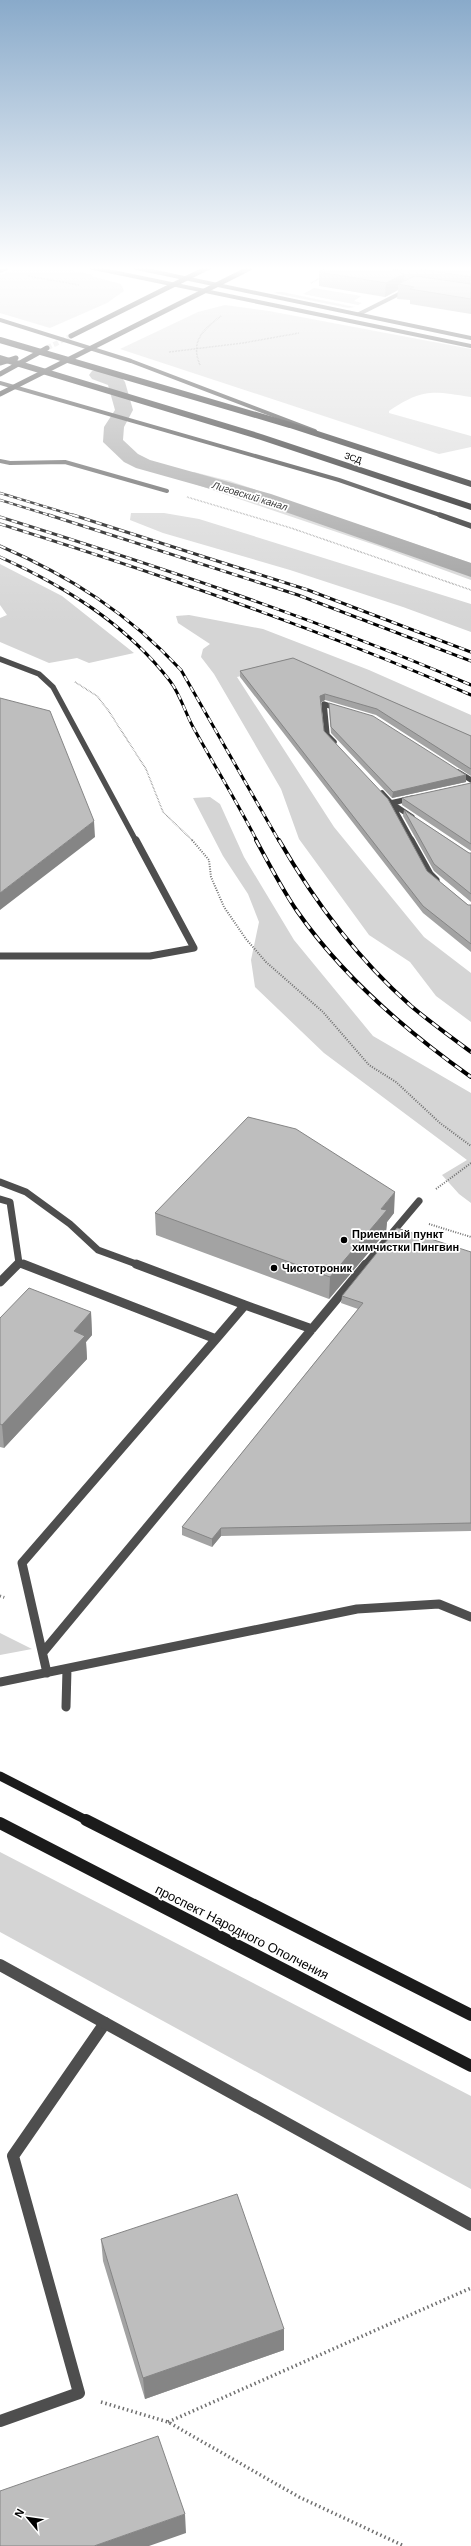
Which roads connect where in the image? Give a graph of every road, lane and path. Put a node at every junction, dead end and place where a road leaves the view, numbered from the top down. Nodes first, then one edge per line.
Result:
1 (10, 386) edge
2 (16, 386) edge
3 (92, 386) edge
4 (153, 386) edge
5 (199, 386) edge
6 (0, 394) edge
7 (345, 443) junction
8 (0, 460) edge
9 (471, 484) edge
10 (167, 491) joint
11 (471, 507) edge
12 (471, 526) edge
13 (471, 590) edge
14 (0, 660) edge
15 (48, 680) junction
16 (346, 710) edge
17 (338, 746) edge
18 (452, 767) edge
19 (471, 780) edge
20 (471, 785) edge
21 (375, 786) edge
22 (464, 787) edge
23 (420, 796) edge
24 (391, 803) junction
25 (416, 819) edge
26 (442, 884) edge
27 (0, 956) edge
28 (471, 1146) edge
29 (471, 1163) edge
30 (0, 1182) edge
31 (0, 1198) edge
32 (419, 1201) joint
33 (406, 1216) junction
34 (471, 1237) edge
35 (18, 1264) junction
36 (0, 1282) edge
37 (245, 1305) junction
38 (312, 1329) junction
39 (216, 1339) junction
40 (471, 1617) edge
41 (44, 1651) junction
42 (67, 1669) junction
43 (47, 1673) junction
44 (0, 1682) edge
45 (66, 1707) dead end
46 (0, 1776) edge
47 (0, 1823) edge
48 (0, 1965) edge
49 (471, 2015) edge
50 (104, 2023) junction
51 (471, 2066) edge
52 (471, 2225) edge
53 (471, 2288) edge
54 (79, 2393) junction
55 (0, 2421) edge
56 (168, 2422) junction
57 (404, 2546) edge

1 - 12 main road
2 - 6 main road
3 - 11 highway, ЗСД
4 - 7 highway, ЗСД
5 - 7 main road
7 - 9 highway, ЗСД
8 - 10 street
10 - 13 path
14 - 15 street
15 - 27 street
15 - 28 path
16 - 17 street
18 - 19 street
20 - 22 street
21 - 24 street
23 - 24 street
24 - 25 street
24 - 26 street
29 - 32 path
30 - 37 street
31 - 35 street
32 - 33 street
33 - 34 path
33 - 38 street
35 - 36 street
35 - 39 street
37 - 38 street
37 - 39 street
38 - 41 street
39 - 41 street
40 - 42 street
41 - 43 street
42 - 43 street
42 - 45 street
43 - 44 street
46 - 49 main road
47 - 51 main road, проспект Народного Ополчения
48 - 50 street
50 - 52 street
50 - 54 street
53 - 56 path
54 - 55 street
54 - 56 path
56 - 57 path

